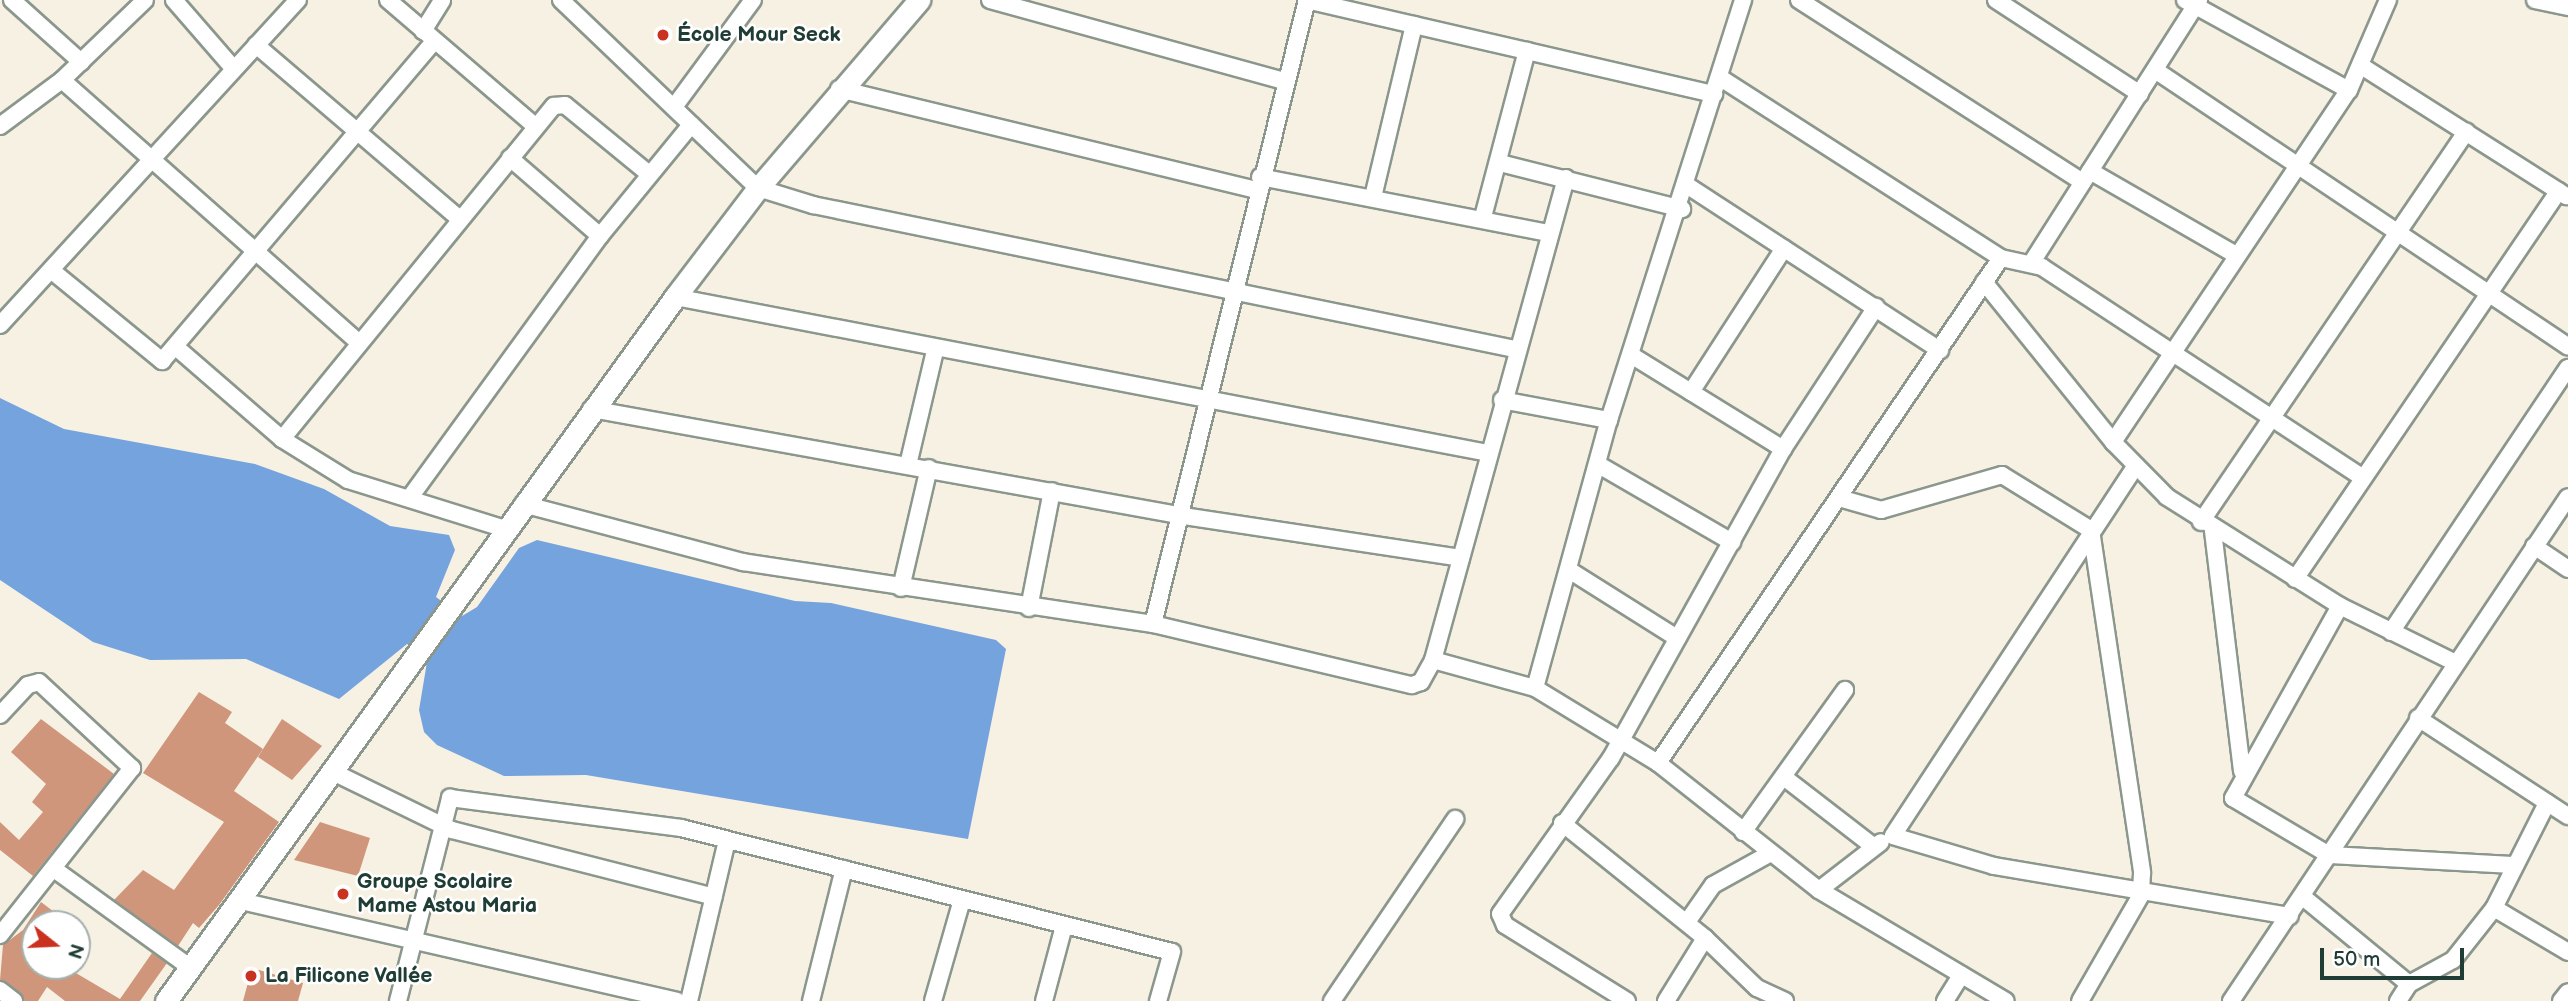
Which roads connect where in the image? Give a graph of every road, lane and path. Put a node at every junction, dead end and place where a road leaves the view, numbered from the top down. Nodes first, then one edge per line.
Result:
1 (12, 0) edge
2 (145, 0) edge
3 (174, 0) edge
4 (298, 0) edge
5 (388, 0) edge
6 (442, 0) edge
7 (561, 0) edge
8 (753, 0) edge
9 (919, 0) edge
10 (990, 0) edge
11 (1306, 0) edge
12 (1743, 0) edge
13 (1799, 0) edge
14 (1996, 0) edge
15 (2388, 0) edge
16 (2535, 0) edge
17 (2193, 2) edge
18 (2568, 7) edge
19 (1413, 25) junction
20 (428, 36) junction
21 (256, 45) junction
22 (1527, 51) junction
23 (81, 62) junction
24 (2363, 67) junction
25 (234, 69) junction
26 (2155, 70) junction
27 (1719, 77) junction
28 (62, 80) junction
29 (1285, 81) junction
30 (839, 89) junction
31 (2349, 90) junction
32 (1714, 94) junction
33 (2140, 94) junction
34 (674, 107) junction
35 (691, 125) junction
36 (0, 126) edge
37 (536, 126) junction
38 (357, 132) junction
39 (2466, 132) junction
40 (510, 158) junction
41 (153, 159) junction
42 (1500, 163) junction
43 (2296, 170) junction
44 (649, 173) junction
45 (2086, 176) junction
46 (1566, 178) junction
47 (1258, 184) junction
48 (1688, 186) junction
49 (758, 188) junction
50 (2563, 194) edge
51 (1373, 198) junction
52 (1682, 209) junction
53 (1483, 217) junction
54 (460, 219) junction
55 (1548, 233) junction
56 (2393, 235) junction
57 (600, 236) junction
58 (1784, 248) junction
59 (259, 254) junction
60 (2236, 255) junction
61 (2001, 258) junction
62 (2032, 262) junction
63 (51, 270) junction
64 (1984, 282) junction
65 (1233, 293) junction
66 (2489, 295) junction
67 (674, 297) junction
68 (1876, 307) junction
69 (0, 325) edge
70 (358, 342) junction
71 (2568, 347) edge
72 (177, 348) junction
73 (1515, 349) junction
74 (935, 351) junction
75 (1940, 351) junction
76 (1630, 355) junction
77 (2169, 356) junction
78 (2568, 368) edge
79 (1691, 392) junction
80 (1502, 400) junction
81 (1207, 404) junction
82 (591, 409) junction
83 (1609, 420) junction
84 (2269, 420) junction
85 (282, 439) junction
86 (2113, 442) junction
87 (1783, 449) junction
88 (1488, 453) junction
89 (908, 465) junction
90 (1599, 465) junction
91 (2135, 467) junction
92 (929, 468) junction
93 (2363, 478) junction
94 (1052, 491) junction
95 (411, 496) junction
96 (2568, 497) edge
97 (1839, 498) junction
98 (523, 503) junction
99 (1184, 516) junction
100 (2207, 527) junction
101 (505, 529) junction
102 (2091, 530) junction
103 (1732, 542) junction
104 (2534, 547) junction
105 (1461, 558) junction
106 (2568, 569) edge
107 (1569, 570) junction
108 (2295, 579) junction
109 (901, 588) junction
110 (2340, 606) junction
111 (1029, 608) junction
112 (1153, 624) junction
113 (2391, 632) junction
114 (1677, 638) junction
115 (1433, 660) junction
116 (2454, 662) junction
117 (1535, 688) junction
118 (1845, 690) dead end
119 (0, 715) edge
120 (2418, 718) junction
121 (1621, 740) junction
122 (1658, 762) junction
123 (2242, 771) junction
124 (333, 772) junction
125 (1785, 778) junction
126 (2547, 803) junction
127 (2568, 816) edge
128 (1455, 818) dead end
129 (1562, 823) junction
130 (440, 825) junction
131 (1743, 832) junction
132 (1893, 836) junction
133 (727, 840) junction
134 (1873, 846) junction
135 (1769, 854) junction
136 (2329, 855) junction
137 (2514, 865) junction
138 (54, 869) junction
139 (844, 869) junction
140 (1819, 890) junction
141 (2141, 895) junction
142 (714, 897) junction
143 (2303, 897) junction
144 (962, 900) junction
145 (241, 901) junction
146 (2494, 908) junction
147 (2290, 916) junction
148 (1686, 922) junction
149 (1064, 926) junction
150 (0, 935) edge
151 (413, 938) junction
152 (1705, 938) junction
153 (2568, 953) edge
154 (191, 968) junction
155 (1961, 975) junction
156 (2409, 984) junction
157 (0, 990) edge
158 (2568, 992) edge
159 (14, 1001) edge
160 (166, 1001) edge
161 (398, 1001) edge
162 (677, 1001) edge
163 (689, 1001) edge
164 (811, 1001) edge
165 (933, 1001) edge
166 (1044, 1001) edge
167 (1160, 1001) edge
168 (1332, 1001) edge
169 (1628, 1001) edge
170 (1666, 1001) edge
171 (1784, 1001) edge
172 (1945, 1001) edge
173 (2006, 1001) edge
174 (2080, 1001) edge
175 (2231, 1001) edge
176 (2398, 1001) edge
177 (2561, 1001) edge

1 - 23 street
2 - 23 street
3 - 25 street
4 - 21 street
5 - 20 street
6 - 20 street
7 - 34 street
8 - 34 street
9 - 30 street
10 - 29 street
11 - 19 street
11 - 29 street
12 - 27 street
13 - 45 street
14 - 33 street
15 - 24 street
16 - 18 street
17 - 26 street
17 - 31 street
19 - 22 street
19 - 51 street
20 - 37 street
20 - 38 street
21 - 25 street
21 - 38 street
22 - 32 street
22 - 42 street
23 - 28 street
24 - 31 street
24 - 39 street
25 - 41 street
26 - 33 street
26 - 43 street
27 - 32 street
27 - 61 street
28 - 36 street
28 - 41 street
29 - 47 street
30 - 47 street
30 - 49 street
31 - 43 street
32 - 48 street
33 - 45 street
34 - 35 street
35 - 44 street
35 - 49 street
37 - 40 street
37 - 44 street
38 - 54 street
38 - 59 street
39 - 50 street
39 - 56 street
40 - 54 street
40 - 57 street
41 - 59 street
41 - 63 street
42 - 46 street
42 - 53 street
43 - 56 street
43 - 60 street
44 - 57 street
45 - 60 street
45 - 62 street
46 - 52 street
46 - 55 street
47 - 51 street
47 - 65 street
48 - 52 street
48 - 58 street
49 - 65 street
49 - 67 street
50 - 66 street
51 - 53 street
52 - 76 street
53 - 55 street
54 - 70 street
55 - 73 street
56 - 66 street
56 - 84 street
57 - 95 street
58 - 68 street
58 - 79 street
59 - 70 street
59 - 72 street
60 - 77 street
61 - 62 street
61 - 64 street
62 - 77 street
63 - 69 street
63 - 72 street
64 - 75 street
64 - 86 street
65 - 73 street
65 - 81 street
66 - 71 street
66 - 93 street
67 - 74 street
67 - 82 street
68 - 75 street
68 - 87 street
70 - 85 street
72 - 85 street
73 - 80 street
74 - 81 street
74 - 89 street
75 - 97 street
76 - 79 street
76 - 83 street
77 - 84 street
77 - 86 street
78 - 113 street
79 - 87 street
80 - 83 street
80 - 88 street
81 - 88 street
81 - 99 street
82 - 89 street
82 - 98 street
83 - 90 street
84 - 93 street
84 - 100 street
85 - 95 street
86 - 91 street
87 - 103 street
88 - 105 street
89 - 92 street
90 - 103 street
90 - 107 street
91 - 100 street
91 - 102 street
92 - 94 street
92 - 109 street
93 - 108 street
94 - 99 street
94 - 111 street
95 - 101 street
96 - 104 street
97 - 102 street
97 - 122 street
98 - 101 street
98 - 109 street
99 - 105 street
99 - 112 street
100 - 108 street
100 - 123 street
101 - 124 street
102 - 132 street
102 - 141 street
103 - 114 street
104 - 106 street
104 - 116 street
105 - 115 street
107 - 114 street
107 - 117 street
108 - 110 street
109 - 111 street
110 - 113 street
110 - 123 street
111 - 112 street
112 - 115 street
113 - 116 street
114 - 121 street
115 - 117 street
116 - 120 street
117 - 121 street
118 - 125 street
119 - 138 street
120 - 126 street
120 - 136 street
121 - 122 street
121 - 129 street
122 - 131 street
123 - 136 street
124 - 130 street
124 - 145 street
125 - 131 street
125 - 134 street
126 - 127 street
126 - 137 street
128 - 168 street
129 - 148 street
129 - 169 street
130 - 133 street
130 - 142 street
130 - 151 street
131 - 135 street
132 - 134 street
132 - 141 street
133 - 139 street
133 - 142 street
134 - 140 street
135 - 140 street
135 - 148 street
136 - 137 street
136 - 143 street
137 - 146 street
138 - 150 street
138 - 154 street
139 - 144 street
139 - 164 street
140 - 155 street
141 - 147 street
141 - 174 street
142 - 163 street
143 - 147 street
143 - 156 street
144 - 149 street
144 - 165 street
145 - 151 street
145 - 154 street
146 - 153 street
146 - 156 street
147 - 175 street
148 - 152 street
149 - 166 street
149 - 167 street
151 - 161 street
151 - 162 street
152 - 170 street
152 - 171 street
154 - 160 street
155 - 172 street
155 - 173 street
156 - 176 street
157 - 159 street
158 - 177 street

